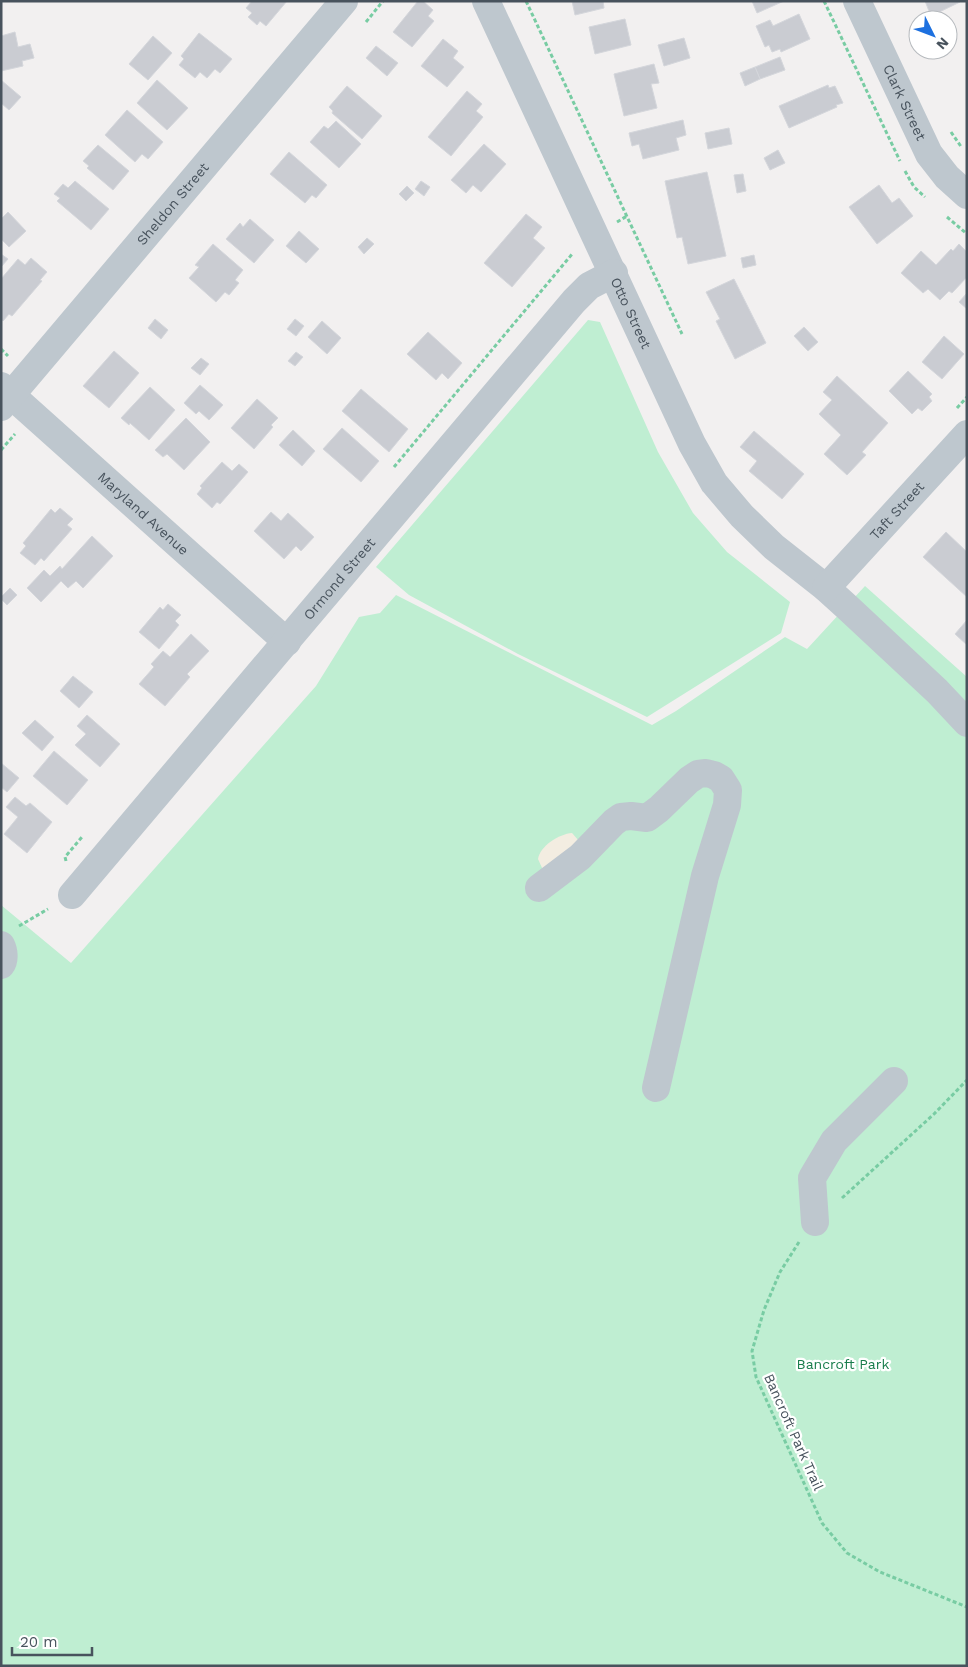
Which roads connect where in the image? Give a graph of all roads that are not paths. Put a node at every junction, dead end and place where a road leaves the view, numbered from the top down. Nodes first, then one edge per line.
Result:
1 (344, 1) edge
2 (486, 1) edge
3 (857, 1) edge
4 (967, 195) edge
5 (614, 273) junction
6 (5, 396) edge
7 (964, 441) edge
8 (826, 588) junction
9 (287, 642) junction
10 (967, 723) edge
11 (539, 888) dead end
12 (72, 895) road end
13 (9, 936) edge
14 (1, 965) edge
15 (894, 1081) dead end
16 (656, 1088) dead end
17 (815, 1222) road end

1 - 6 street, Sheldon Street
2 - 5 street, Otto Street
3 - 4 street, Clark Street
5 - 8 street, Otto Street
5 - 9 street, Ormond Street
6 - 9 street, Maryland Avenue
7 - 8 street, Taft Street
8 - 10 street, Otto Street
9 - 12 street, Ormond Street
11 - 16 street
13 - 14 street
15 - 17 street

